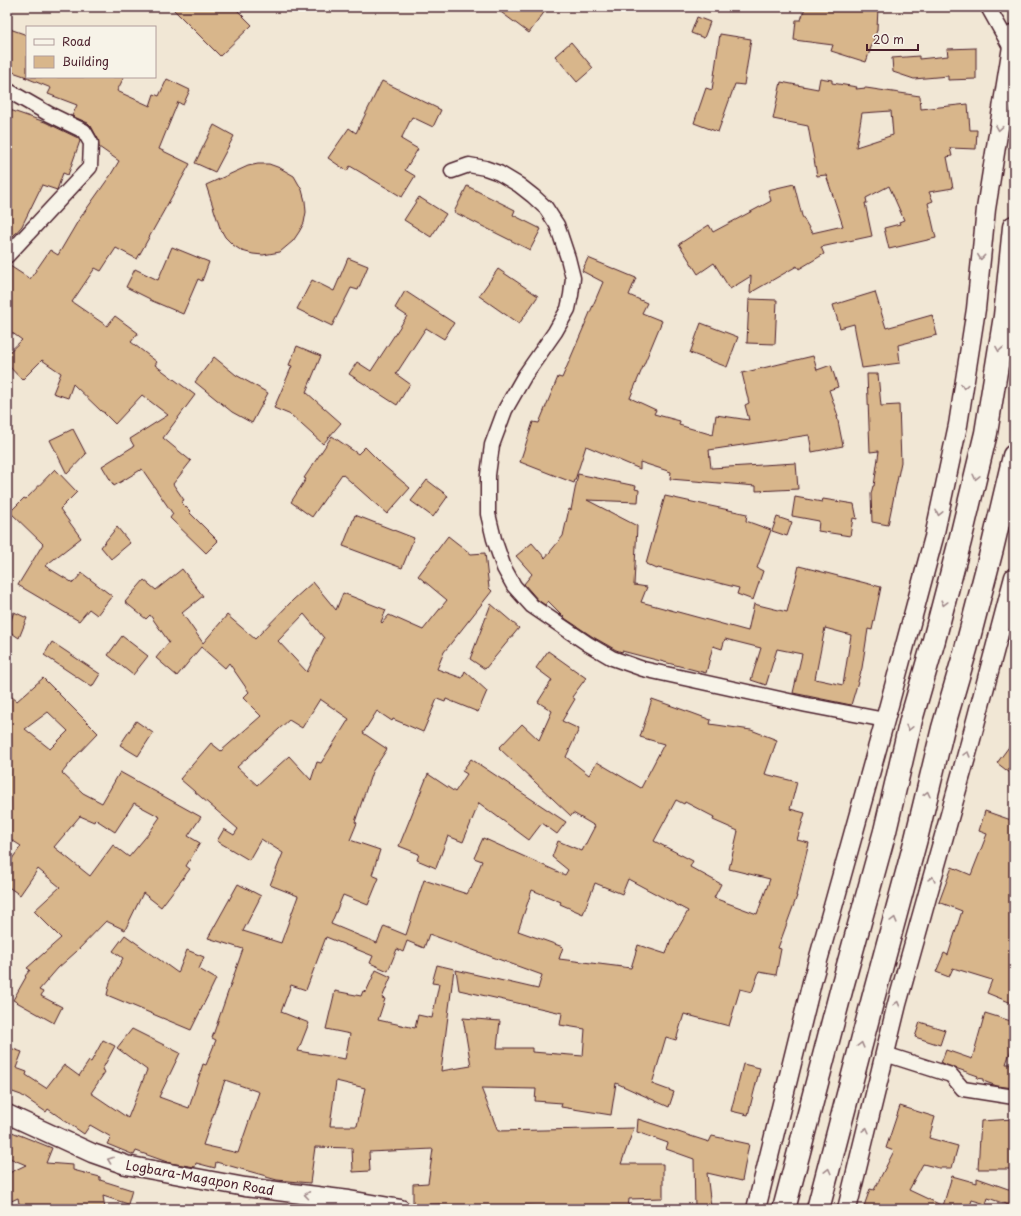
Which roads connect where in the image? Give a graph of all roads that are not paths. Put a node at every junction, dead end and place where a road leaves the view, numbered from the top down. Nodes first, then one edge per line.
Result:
1 (988, 7) edge
2 (1013, 41) edge
3 (7, 90) edge
4 (452, 171) dead end
5 (1014, 227) edge
6 (7, 256) edge
7 (1014, 456) edge
8 (1014, 577) edge
9 (885, 720) junction
10 (885, 1054) junction
11 (1014, 1097) edge
12 (7, 1114) edge
13 (401, 1209) edge
14 (756, 1209) edge
15 (784, 1209) edge
16 (818, 1209) edge
17 (847, 1209) edge

1 - 2 street
2 -> 9 street
3 - 6 street
4 - 9 street
5 -> 15 highway
16 -> 7 highway
10 -> 8 street
9 - 14 street
10 - 11 street
17 -> 10 street
13 -> 12 street, Logbara-Magapon Road

